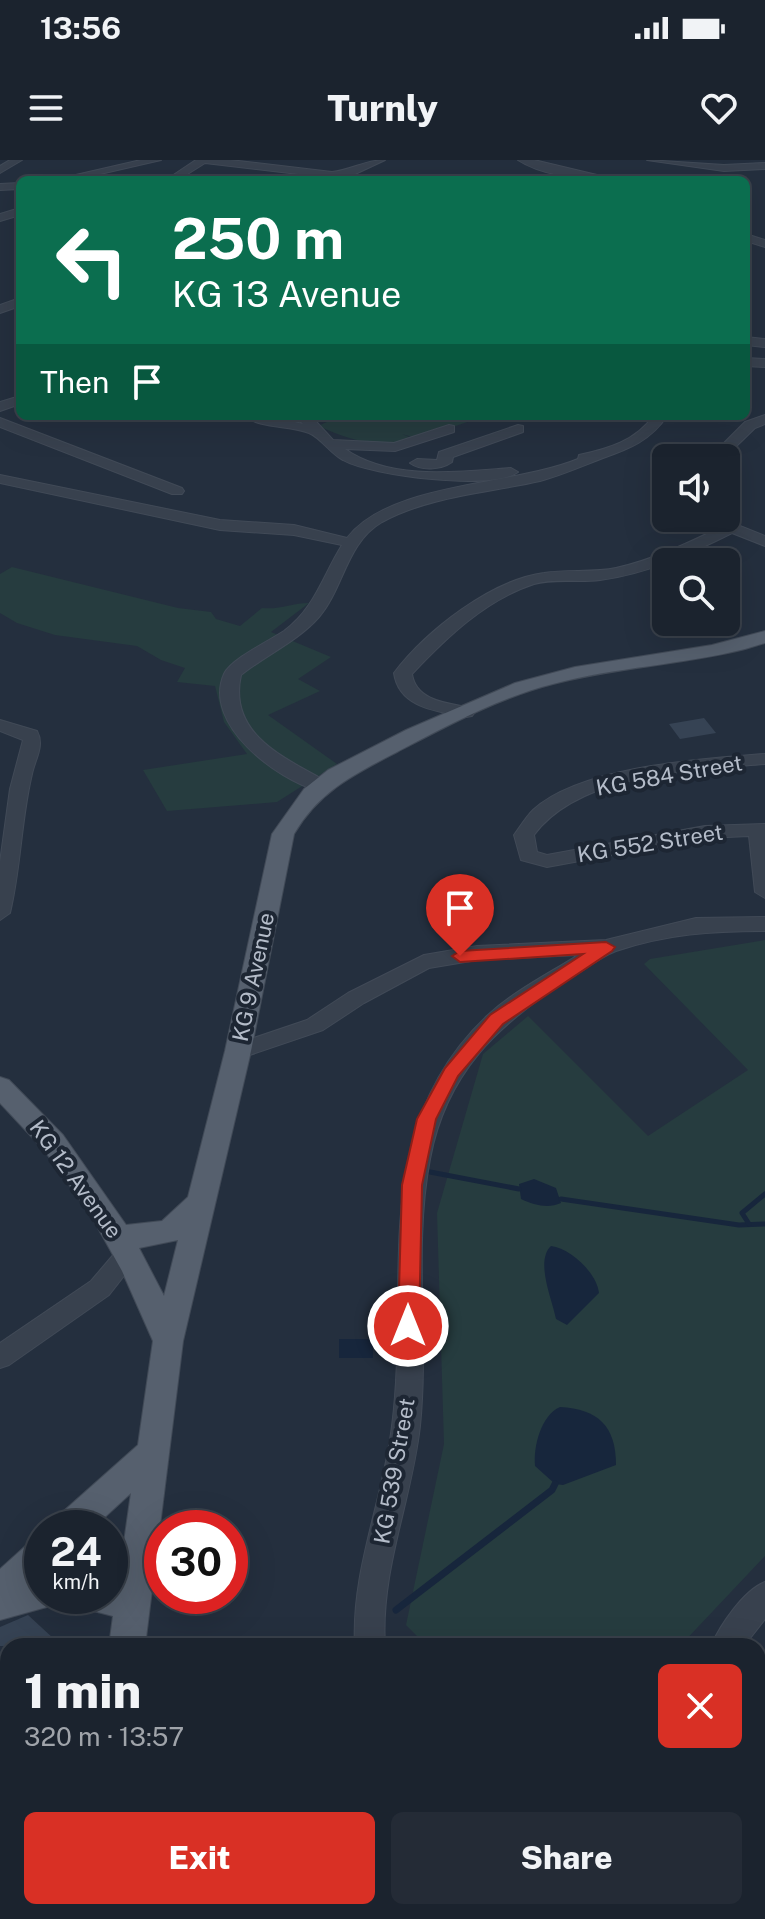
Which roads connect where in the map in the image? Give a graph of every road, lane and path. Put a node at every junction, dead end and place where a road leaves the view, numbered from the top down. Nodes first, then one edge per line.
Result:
1 (17, 160) edge
2 (156, 160) edge
3 (204, 160) edge
4 (380, 160) edge
5 (523, 160) edge
6 (652, 160) edge
7 (693, 162) edge
8 (122, 163) edge
9 (719, 164) edge
10 (765, 166) edge
11 (0, 170) edge
12 (78, 176) edge
13 (178, 176) edge
14 (315, 176) edge
15 (337, 176) edge
16 (591, 176) edge
17 (762, 228) dead end
18 (750, 232) edge
19 (765, 419) edge
20 (269, 420) edge
21 (307, 420) edge
22 (658, 420) edge
23 (0, 422) edge
24 (518, 429) dead end
25 (318, 431) junction
26 (483, 441) junction
27 (329, 444) junction
28 (730, 444) edge
29 (361, 445) junction
30 (597, 456) junction
31 (492, 459) dead end
32 (528, 471) junction
33 (0, 479) edge
34 (177, 491) dead end
35 (722, 532) edge
36 (740, 532) edge
37 (765, 541) edge
38 (351, 543) junction
39 (765, 637) edge
40 (466, 712) junction
41 (0, 725) edge
42 (765, 759) edge
43 (319, 785) junction
44 (762, 830) edge
45 (536, 860) joint
46 (765, 892) edge
47 (0, 913) edge
48 (765, 924) edge
49 (606, 947) junction
50 (238, 1051) junction
51 (0, 1087) edge
52 (201, 1202) junction
53 (130, 1256) junction
54 (180, 1286) junction
55 (168, 1341) junction
56 (0, 1357) edge
57 (155, 1450) junction
58 (89, 1510) edge
59 (24, 1569) edge
60 (0, 1591) edge
61 (765, 1596) edge
62 (24, 1597) edge
63 (128, 1602) edge
64 (133, 1603) junction
65 (0, 1604) edge
66 (128, 1638) edge
67 (369, 1638) edge
68 (732, 1638) edge

1 - 11 street
2 - 8 street
3 - 13 street
3 - 14 street
4 - 15 street
5 - 16 street
6 - 7 street
7 - 9 street
8 - 12 street
9 - 10 street
17 - 18 street
19 - 28 street
20 - 25 street
21 - 25 street
22 - 30 street
23 - 34 street
24 - 26 street
25 - 27 street
26 - 29 street
26 - 29 street
27 - 29 street
27 - 32 street
30 - 32 street
30 - 38 street
31 - 32 street
33 - 38 street
35 - 40 street
36 - 37 street
38 - 43 street
39 - 40 main road, KG 9 Avenue
40 - 43 main road, KG 9 Avenue
41 - 47 street
42 - 45 street, KG 584 Street
43 - 50 main road, KG 9 Avenue
44 - 45 street, KG 552 Street
44 - 46 street
48 - 49 street
49 - 50 street
49 - 67 street, KG 539 Street
50 - 52 main road, KG 9 Avenue
51 - 53 main road, KG 12 Avenue
52 - 53 main road
52 - 54 main road, KG 9 Avenue
53 - 54 main road
53 - 55 main road, KG 12 Avenue
53 - 56 street
54 - 55 main road, KG 9 Avenue
55 - 57 main road, KG 9 Avenue
57 - 58 main road
57 - 64 main road, KG 9 Avenue
59 - 60 main road
61 - 68 street
62 - 65 main road
63 - 64 main road
64 - 66 main road, KG 9 Avenue

